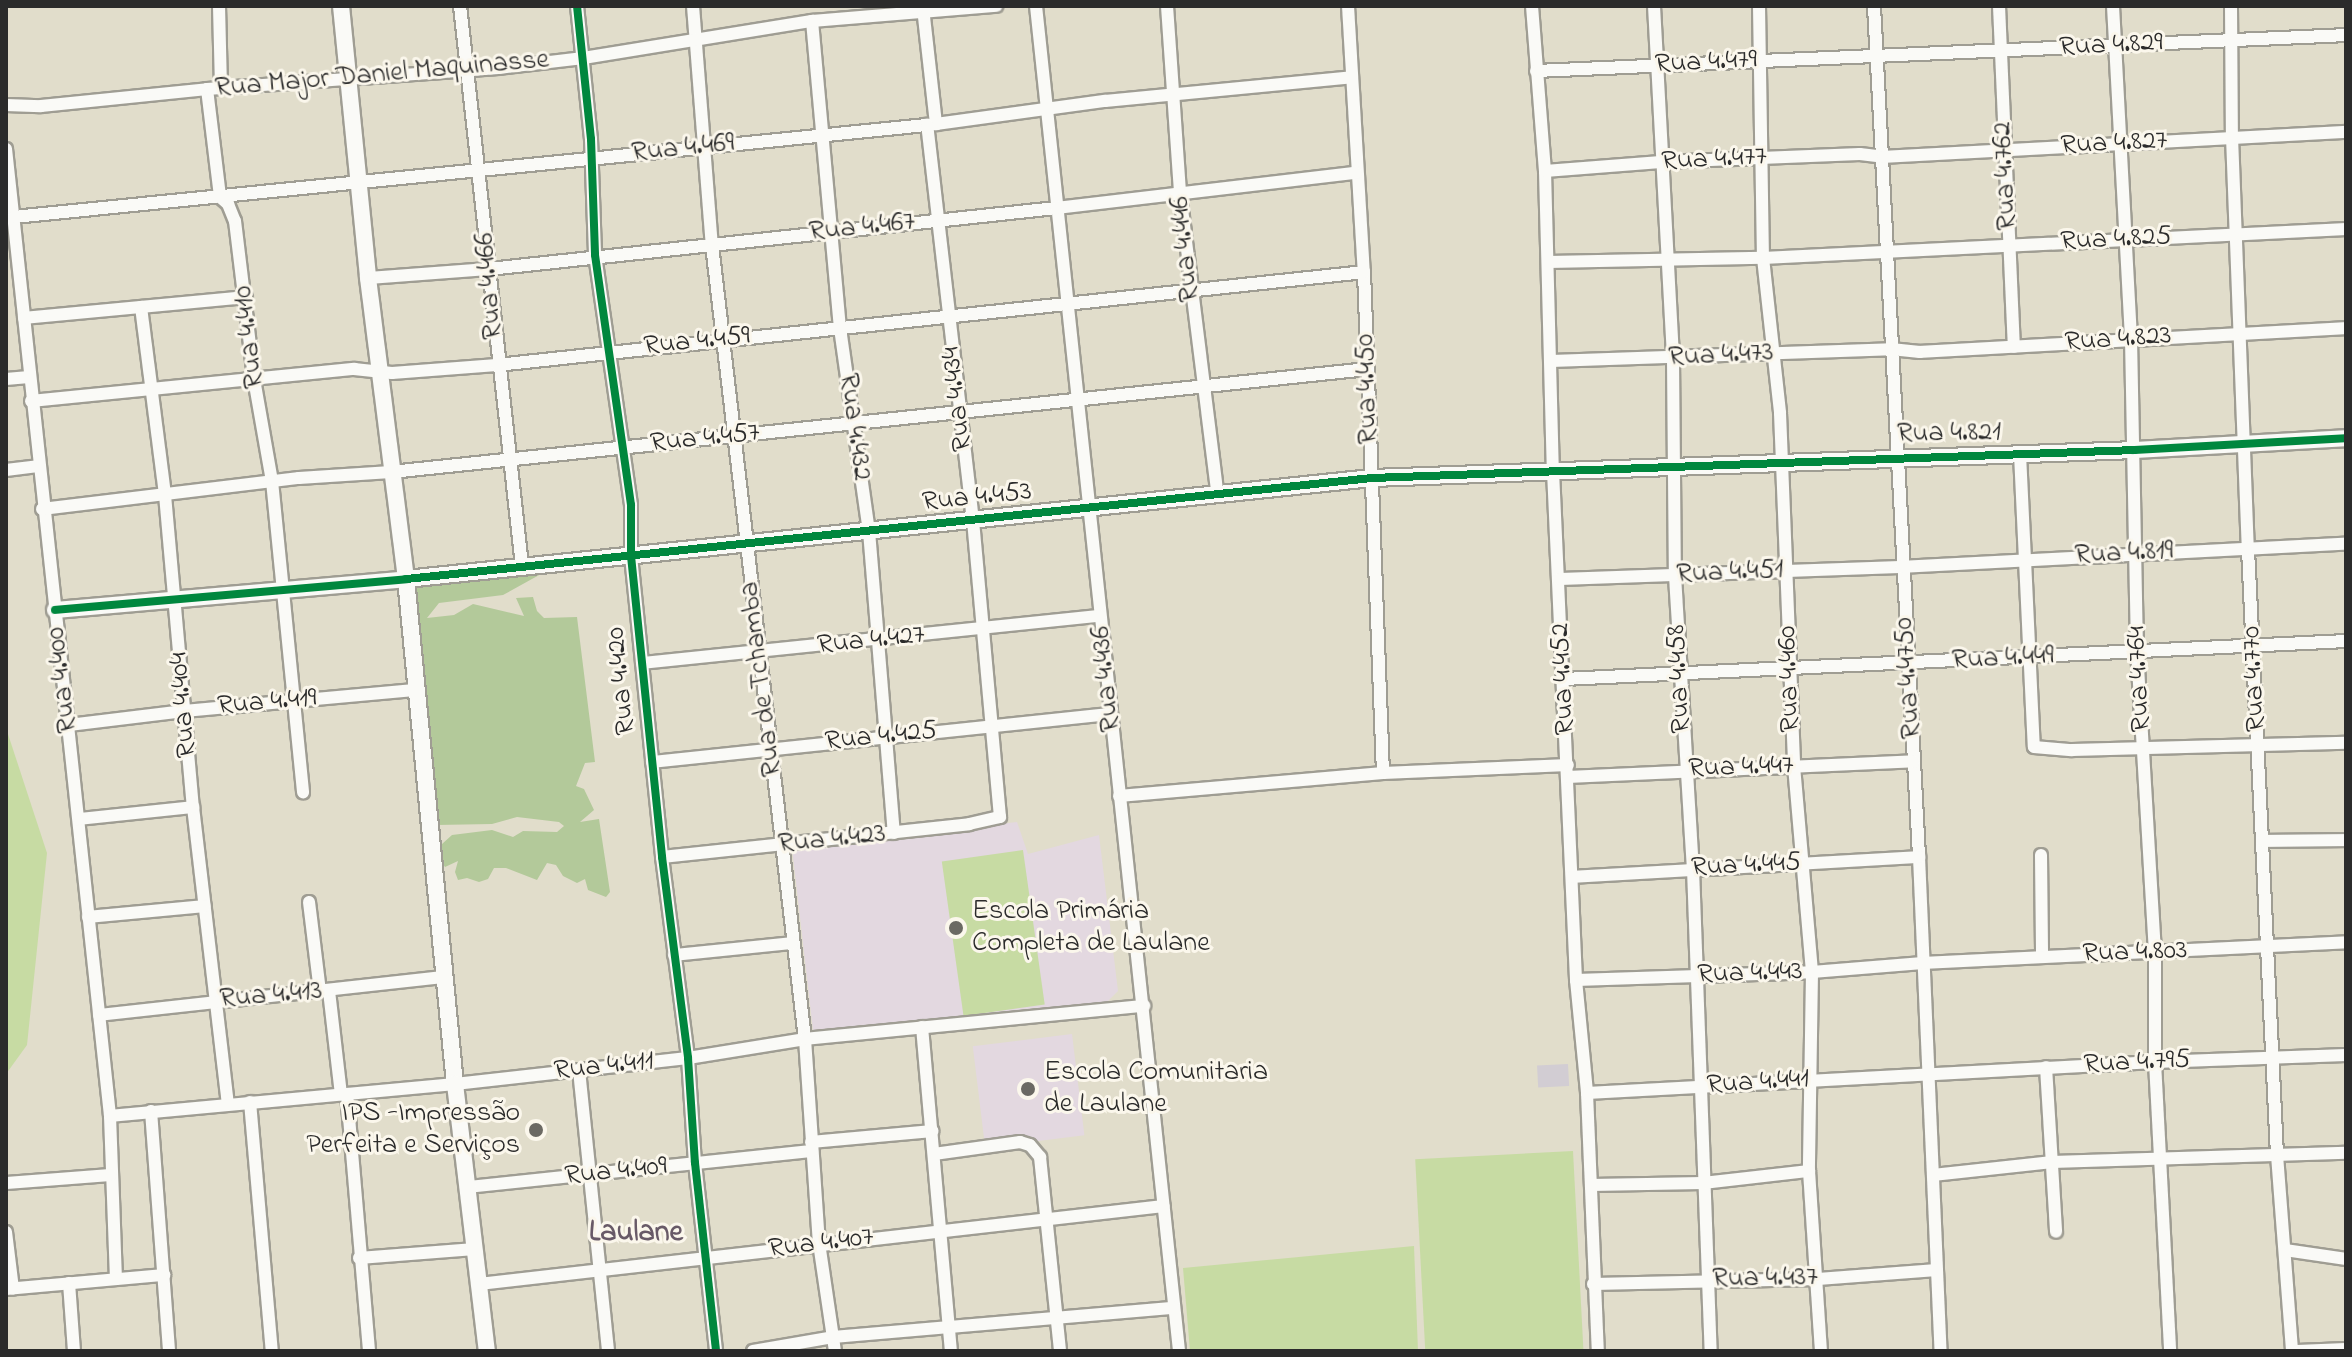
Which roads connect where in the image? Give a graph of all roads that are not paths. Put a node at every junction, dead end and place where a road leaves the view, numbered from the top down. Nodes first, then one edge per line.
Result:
1 (219, 6) edge
2 (341, 6) edge
3 (460, 6) edge
4 (577, 6) edge
5 (693, 6) edge
6 (996, 6) edge
7 (1036, 6) edge
8 (1167, 6) edge
9 (1348, 6) edge
10 (1532, 6) edge
11 (1654, 6) edge
12 (1759, 6) edge
13 (1874, 6) edge
14 (1999, 6) edge
15 (2113, 6) edge
16 (2231, 6) edge
17 (923, 10) edge
18 (812, 21) junction
19 (2346, 35) edge
20 (696, 37) junction
21 (2231, 39) junction
22 (2117, 46) junction
23 (2001, 52) junction
24 (1876, 57) junction
25 (583, 58) junction
26 (1761, 60) junction
27 (1656, 66) junction
28 (465, 71) junction
29 (1536, 71) junction
30 (1352, 77) junction
31 (348, 80) junction
32 (221, 88) junction
33 (207, 89) junction
34 (1171, 95) junction
35 (6, 105) edge
36 (1048, 108) junction
37 (932, 124) junction
38 (2346, 132) edge
39 (821, 134) junction
40 (2232, 137) junction
41 (2120, 143) junction
42 (704, 148) junction
43 (6, 149) edge
44 (2003, 150) junction
45 (1883, 157) junction
46 (1762, 158) junction
47 (591, 159) junction
48 (1661, 162) junction
49 (479, 170) junction
50 (1545, 171) junction
51 (1356, 173) junction
52 (359, 182) junction
53 (1180, 193) junction
54 (220, 197) junction
55 (1056, 208) junction
56 (935, 220) junction
57 (12, 224) edge
58 (2346, 229) edge
59 (831, 231) junction
60 (2235, 235) junction
61 (2123, 239) junction
62 (712, 245) junction
63 (2009, 246) junction
64 (1886, 252) junction
65 (595, 255) junction
66 (1763, 258) junction
67 (1548, 262) junction
68 (1666, 262) junction
69 (489, 269) junction
70 (1364, 272) junction
71 (368, 278) junction
72 (1190, 288) junction
73 (246, 297) junction
74 (1068, 303) junction
75 (141, 307) junction
76 (949, 317) junction
77 (24, 318) junction
78 (840, 328) junction
79 (2346, 328) edge
80 (2241, 332) junction
81 (2131, 338) junction
82 (722, 339) junction
83 (2014, 347) junction
84 (1891, 349) junction
85 (607, 351) junction
86 (1774, 353) junction
87 (1673, 359) junction
88 (1551, 361) junction
89 (497, 365) junction
90 (1368, 369) junction
91 (379, 372) junction
92 (29, 377) junction
93 (6, 379) edge
94 (254, 379) junction
95 (1203, 387) junction
96 (151, 389) junction
97 (31, 401) junction
98 (1078, 401) junction
99 (960, 412) junction
100 (853, 423) junction
101 (732, 437) junction
102 (2346, 438) edge
103 (2246, 444) junction
104 (624, 448) junction
105 (2134, 450) junction
106 (2020, 454) junction
107 (1897, 456) junction
108 (510, 460) junction
109 (1783, 462) junction
110 (38, 466) junction
111 (1675, 468) junction
112 (6, 470) edge
113 (1553, 471) junction
114 (391, 472) junction
115 (1372, 478) junction
116 (272, 481) junction
117 (1217, 492) junction
118 (165, 495) junction
119 (42, 509) junction
120 (1091, 509) junction
121 (973, 521) junction
122 (869, 531) junction
123 (2346, 544) edge
124 (746, 545) junction
125 (2248, 549) junction
126 (2136, 553) junction
127 (631, 556) junction
128 (2024, 560) junction
129 (522, 566) junction
130 (1901, 567) junction
131 (1787, 569) junction
132 (1675, 576) junction
133 (406, 579) junction
134 (1559, 579) junction
135 (282, 589) junction
136 (175, 600) junction
137 (55, 610) junction
138 (1100, 616) junction
139 (982, 630) junction
140 (878, 640) junction
141 (2346, 641) edge
142 (2253, 646) junction
143 (2137, 650) junction
144 (761, 652) junction
145 (2027, 658) junction
146 (642, 663) junction
147 (1908, 664) junction
148 (1789, 668) junction
149 (1679, 674) junction
150 (1564, 679) junction
151 (417, 690) junction
152 (293, 700) junction
153 (184, 711) junction
154 (1110, 714) junction
155 (69, 725) junction
156 (990, 725) junction
157 (886, 738) junction
158 (2346, 743) edge
159 (2258, 744) junction
160 (771, 749) junction
161 (2144, 749) junction
162 (1914, 761) junction
163 (652, 762) junction
164 (1794, 766) junction
165 (1684, 770) junction
166 (1568, 771) junction
167 (1383, 773) junction
168 (303, 792) dead end
169 (1119, 796) junction
170 (193, 807) junction
171 (1000, 817) joint
172 (79, 819) junction
173 (894, 833) junction
174 (2346, 840) edge
175 (2263, 841) junction
176 (781, 846) junction
177 (2041, 855) dead end
178 (662, 857) junction
179 (1919, 857) junction
180 (1801, 863) junction
181 (1693, 869) junction
182 (1572, 877) junction
183 (309, 902) dead end
184 (204, 906) junction
185 (88, 917) junction
186 (2346, 942) edge
187 (792, 943) junction
188 (2269, 948) junction
189 (2155, 951) junction
190 (674, 955) junction
191 (2042, 957) junction
192 (1923, 963) junction
193 (1812, 972) junction
194 (1695, 976) junction
195 (444, 977) junction
196 (1576, 980) junction
197 (325, 991) junction
198 (213, 1001) junction
199 (1144, 1006) junction
200 (99, 1015) junction
201 (922, 1027) junction
202 (805, 1039) junction
203 (2346, 1055) edge
204 (688, 1058) junction
205 (2274, 1058) junction
206 (2155, 1062) junction
207 (2046, 1067) junction
208 (579, 1070) junction
209 (1929, 1074) junction
210 (1813, 1079) junction
211 (455, 1084) junction
212 (1699, 1086) junction
213 (1587, 1093) junction
214 (344, 1094) junction
215 (250, 1102) junction
216 (228, 1103) junction
217 (151, 1111) junction
218 (110, 1116) junction
219 (933, 1131) junction
220 (812, 1147) junction
221 (2346, 1153) edge
222 (934, 1154) junction
223 (2277, 1155) junction
224 (2160, 1158) junction
225 (2052, 1162) junction
226 (695, 1163) junction
227 (1809, 1171) junction
228 (111, 1175) junction
229 (589, 1175) junction
230 (1933, 1175) junction
231 (6, 1183) edge
232 (1703, 1183) junction
233 (1591, 1185) junction
234 (468, 1187) junction
235 (1164, 1206) junction
236 (1045, 1220) junction
237 (943, 1230) junction
238 (6, 1232) edge
239 (2056, 1232) dead end
240 (819, 1243) junction
241 (475, 1249) junction
242 (2285, 1250) junction
243 (359, 1258) junction
244 (706, 1259) junction
245 (2346, 1259) edge
246 (598, 1270) junction
247 (1937, 1270) junction
248 (164, 1275) junction
249 (116, 1279) junction
250 (1818, 1279) junction
251 (1707, 1280) junction
252 (69, 1283) junction
253 (479, 1284) junction
254 (1593, 1284) junction
255 (9, 1289) edge
256 (1174, 1308) junction
257 (1056, 1320) junction
258 (949, 1329) junction
259 (833, 1337) junction
260 (2346, 1349) edge
261 (74, 1351) edge
262 (169, 1351) edge
263 (272, 1351) edge
264 (369, 1351) edge
265 (487, 1351) edge
266 (608, 1351) edge
267 (716, 1351) edge
268 (753, 1351) edge
269 (835, 1351) edge
270 (951, 1351) edge
271 (1060, 1351) edge
272 (1179, 1351) edge
273 (1598, 1351) edge
274 (1711, 1351) edge
275 (1821, 1351) edge
276 (1941, 1351) edge
277 (2170, 1351) edge
278 (2294, 1351) edge

1 - 32 street
2 - 31 street
3 - 28 street, Rua 4.466
4 - 25 street, Rua 4.420
5 - 20 street, Rua de Tchamba
6 - 17 street, Rua Major Daniel Maquinasse
7 - 36 street, Rua 4.436
8 - 34 street, Rua 4.446
9 - 30 street, Rua 4.450
10 - 29 street, Rua 4.452
11 - 27 street, Rua 4.458
12 - 26 street, Rua 4.460
13 - 24 street, Rua 4.4750
14 - 23 street, Rua 4.762
15 - 22 street, Rua 4.764
16 - 21 street, Rua 4.770
17 - 18 street, Rua Major Daniel Maquinasse
17 - 37 street, Rua 4.434
18 - 20 street, Rua Major Daniel Maquinasse
18 - 39 street, Rua 4.432
19 - 21 street, Rua 4.829
20 - 25 street, Rua Major Daniel Maquinasse
20 - 42 street, Rua de Tchamba
21 - 22 street, Rua 4.829
21 - 40 street, Rua 4.770
22 - 23 street, Rua 4.829
22 - 41 street, Rua 4.764
23 - 24 street, Rua 4.829
23 - 44 street, Rua 4.762
24 - 26 street, Rua 4.479
24 - 45 street, Rua 4.4750
25 - 28 street, Rua Major Daniel Maquinasse
25 - 47 street, Rua 4.420
26 - 27 street, Rua 4.479
26 - 46 street, Rua 4.460
27 - 29 street, Rua 4.479
27 - 48 street, Rua 4.458
28 - 31 street, Rua Major Daniel Maquinasse
28 - 49 street, Rua 4.466
29 - 50 street, Rua 4.452
30 - 34 street, Rua 4.469
30 - 51 street, Rua 4.450
31 - 32 street, Rua Major Daniel Maquinasse
31 - 52 street
32 - 33 street, Rua Major Daniel Maquinasse
33 - 35 street, Rua Major Daniel Maquinasse
33 - 54 street, Rua 4.410
34 - 36 street, Rua 4.469
34 - 53 street, Rua 4.446
36 - 37 street, Rua 4.469
36 - 55 street, Rua 4.436
37 - 39 street, Rua 4.469
37 - 56 street, Rua 4.434
38 - 40 street, Rua 4.827
39 - 42 street, Rua 4.469
39 - 59 street, Rua 4.432
40 - 41 street, Rua 4.827
40 - 60 street, Rua 4.770
41 - 44 street, Rua 4.827
41 - 61 street, Rua 4.764
42 - 47 street, Rua 4.469
42 - 62 street, Rua de Tchamba
43 - 57 street, Rua 4.400
44 - 45 street, Rua 4.827
44 - 63 street, Rua 4.762
45 - 46 street, Rua 4.477
45 - 64 street, Rua 4.4750
46 - 48 street, Rua 4.477
46 - 66 street, Rua 4.460
47 - 49 street, Rua 4.469
47 - 65 street, Rua 4.420
48 - 50 street, Rua 4.477
48 - 68 street, Rua 4.458
49 - 52 street, Rua 4.469
49 - 69 street, Rua 4.466
50 - 67 street, Rua 4.452
51 - 53 street, Rua 4.467
51 - 70 street, Rua 4.450
52 - 54 street, Rua 4.469
52 - 71 street
53 - 55 street, Rua 4.467
53 - 72 street, Rua 4.446
54 - 57 street, Rua 4.469
54 - 73 street, Rua 4.410
55 - 56 street, Rua 4.467
55 - 74 street, Rua 4.436
56 - 59 street, Rua 4.467
56 - 76 street, Rua 4.434
57 - 77 street, Rua 4.400
58 - 60 street, Rua 4.825
59 - 62 street, Rua 4.467
59 - 78 street, Rua 4.432
60 - 61 street, Rua 4.825
60 - 80 street, Rua 4.770
61 - 63 street, Rua 4.825
61 - 81 street, Rua 4.764
62 - 65 street, Rua 4.467
62 - 82 street, Rua de Tchamba
63 - 64 street, Rua 4.825
63 - 83 street, Rua 4.762
64 - 66 street, Rua 4.825
64 - 84 street, Rua 4.4750
65 - 69 street, Rua 4.467
65 - 85 street, Rua 4.420
66 - 68 street, Rua 4.825
66 - 86 street, Rua 4.460
67 - 68 street, Rua 4.825
67 - 88 street, Rua 4.452
68 - 87 street, Rua 4.458
69 - 71 street, Rua 4.467
69 - 89 street, Rua 4.466
70 - 72 street, Rua 4.459
70 - 90 street, Rua 4.450
71 - 91 street
72 - 74 street, Rua 4.459
72 - 95 street, Rua 4.446
73 - 75 street
73 - 94 street, Rua 4.410
74 - 76 street, Rua 4.459
74 - 98 street, Rua 4.436
75 - 77 street
75 - 96 street, Rua 4.404
76 - 78 street, Rua 4.459
76 - 99 street, Rua 4.434
77 - 92 street, Rua 4.400
78 - 82 street, Rua 4.459
78 - 100 street, Rua 4.432
79 - 80 street, Rua 4.823
80 - 81 street, Rua 4.823
80 - 103 street, Rua 4.770
81 - 83 street, Rua 4.823
81 - 105 street, Rua 4.764
82 - 85 street, Rua 4.459
82 - 101 street, Rua de Tchamba
83 - 84 street, Rua 4.823
84 - 86 street, Rua 4.473
84 - 107 street, Rua 4.4750
85 - 89 street, Rua 4.459
85 - 104 street, Rua 4.420
86 - 87 street, Rua 4.473
86 - 109 street, Rua 4.460
87 - 88 street, Rua 4.473
87 - 111 street, Rua 4.458
88 - 113 street, Rua 4.452
89 - 91 street, Rua 4.459
89 - 108 street, Rua 4.466
90 - 95 street, Rua 4.457
90 - 115 street, Rua 4.450
91 - 94 street, Rua 4.459
91 - 114 street
92 - 93 street
92 - 97 street, Rua 4.400
94 - 96 street, Rua 4.459
94 - 116 street, Rua 4.410
95 - 98 street, Rua 4.457
95 - 117 street, Rua 4.446
96 - 97 street, Rua 4.459
96 - 118 street, Rua 4.404
97 - 110 street, Rua 4.400
98 - 99 street, Rua 4.457
98 - 120 street, Rua 4.436
99 - 100 street, Rua 4.457
99 - 121 street, Rua 4.434
100 - 101 street, Rua 4.457
100 - 122 street, Rua 4.432
101 - 104 street, Rua 4.457
101 - 124 street, Rua de Tchamba
102 - 103 street, Rua 4.821
103 - 105 street, Rua 4.821
103 - 125 street, Rua 4.770
104 - 108 street, Rua 4.457
104 - 127 street, Rua 4.420
105 - 106 street, Rua 4.821
105 - 126 street, Rua 4.764
106 - 107 street, Rua 4.821
106 - 128 street
107 - 109 street, Rua 4.821
107 - 130 street, Rua 4.4750
108 - 114 street, Rua 4.457
108 - 129 street, Rua 4.466
109 - 111 street, Rua 4.821
109 - 131 street, Rua 4.460
110 - 112 street
110 - 119 street, Rua 4.400
111 - 113 street, Rua 4.821
111 - 132 street, Rua 4.458
113 - 115 street, Rua 4.453
113 - 134 street, Rua 4.452
114 - 116 street, Rua 4.457
114 - 133 street
115 - 117 street, Rua 4.453
115 - 167 street, Rua 4.450
116 - 118 street, Rua 4.457
116 - 135 street, Rua 4.410
117 - 120 street, Rua 4.453
118 - 119 street, Rua 4.457
118 - 136 street, Rua 4.404
119 - 137 street, Rua 4.400
120 - 121 street, Rua 4.453
120 - 138 street, Rua 4.436
121 - 122 street, Rua 4.453
121 - 139 street, Rua 4.434
122 - 124 street, Rua 4.453
122 - 140 street, Rua 4.432
123 - 125 street, Rua 4.819
124 - 127 street, Rua 4.453
124 - 144 street, Rua de Tchamba
125 - 126 street, Rua 4.819
125 - 142 street, Rua 4.770
126 - 128 street, Rua 4.819
126 - 143 street, Rua 4.764
127 - 129 street, Rua 4.453
127 - 146 street, Rua 4.420
128 - 130 street, Rua 4.819
128 - 145 street
129 - 133 street, Rua 4.453
130 - 131 street, Rua 4.451
130 - 147 street, Rua 4.4750
131 - 132 street, Rua 4.451
131 - 148 street, Rua 4.460
132 - 134 street, Rua 4.451
132 - 149 street, Rua 4.458
133 - 135 street, Rua 4.453
133 - 151 street
134 - 150 street, Rua 4.452
135 - 136 street, Rua 4.453
135 - 152 street, Rua 4.410
136 - 137 street, Rua 4.453
136 - 153 street, Rua 4.404
137 - 155 street, Rua 4.400
138 - 139 street, Rua 4.427
138 - 154 street, Rua 4.436
139 - 140 street, Rua 4.427
139 - 156 street, Rua 4.434
140 - 144 street, Rua 4.427
140 - 157 street, Rua 4.432
141 - 142 street, Rua 4.449
142 - 143 street, Rua 4.449
142 - 159 street, Rua 4.770
143 - 145 street, Rua 4.449
143 - 161 street, Rua 4.764
144 - 146 street, Rua 4.427
144 - 160 street, Rua de Tchamba
145 - 147 street, Rua 4.449
145 - 161 street
146 - 163 street, Rua 4.420
147 - 148 street, Rua 4.449
147 - 162 street, Rua 4.4750
148 - 149 street, Rua 4.449
148 - 164 street, Rua 4.460
149 - 150 street, Rua 4.449
149 - 165 street, Rua 4.458
150 - 166 street, Rua 4.452
151 - 152 street, Rua 4.419
151 - 195 street
152 - 153 street, Rua 4.419
152 - 168 street, Rua 4.410
153 - 155 street, Rua 4.419
153 - 170 street, Rua 4.404
154 - 156 street, Rua 4.425
154 - 169 street, Rua 4.436
155 - 172 street, Rua 4.400
156 - 157 street, Rua 4.425
156 - 171 street, Rua 4.434
157 - 160 street, Rua 4.425
157 - 173 street, Rua 4.432
158 - 159 street
159 - 161 street
159 - 175 street, Rua 4.770
160 - 163 street, Rua 4.425
160 - 176 street, Rua de Tchamba
161 - 189 street, Rua 4.764
162 - 164 street, Rua 4.447
162 - 179 street, Rua 4.4750
163 - 178 street, Rua 4.420
164 - 165 street, Rua 4.447
164 - 180 street, Rua 4.460
165 - 166 street, Rua 4.447
165 - 181 street, Rua 4.458
166 - 167 street, Rua 4.447
166 - 182 street, Rua 4.452
167 - 169 street, Rua 4.447
169 - 199 street, Rua 4.436
170 - 172 street
170 - 184 street, Rua 4.404
171 - 173 street, Rua 4.423
172 - 185 street, Rua 4.400
173 - 176 street, Rua 4.423
174 - 175 street
175 - 188 street, Rua 4.770
176 - 178 street, Rua 4.423
176 - 187 street, Rua de Tchamba
177 - 191 street
178 - 190 street, Rua 4.420
179 - 180 street, Rua 4.445
179 - 192 street, Rua 4.4750
180 - 181 street, Rua 4.445
180 - 193 street, Rua 4.460
181 - 182 street, Rua 4.445
181 - 194 street, Rua 4.458
182 - 196 street, Rua 4.452
183 - 197 street
184 - 185 street
184 - 198 street, Rua 4.404
185 - 200 street, Rua 4.400
186 - 188 street, Rua 4.803
187 - 190 street
187 - 202 street, Rua de Tchamba
188 - 189 street, Rua 4.803
188 - 205 street, Rua 4.770
189 - 191 street, Rua 4.803
189 - 206 street, Rua 4.764
190 - 204 street, Rua 4.420
191 - 192 street, Rua 4.803
192 - 193 street, Rua 4.443
192 - 209 street, Rua 4.4750
193 - 194 street, Rua 4.443
193 - 210 street, Rua 4.460
194 - 196 street, Rua 4.443
194 - 212 street, Rua 4.458
195 - 197 street, Rua 4.413
195 - 211 street
196 - 213 street, Rua 4.452
197 - 198 street, Rua 4.413
197 - 214 street
198 - 200 street, Rua 4.413
198 - 216 street, Rua 4.404
199 - 201 street, Rua 4.411
199 - 235 street, Rua 4.436
200 - 218 street, Rua 4.400
201 - 202 street, Rua 4.411
201 - 219 street
202 - 204 street, Rua 4.411
202 - 220 street, Rua de Tchamba
203 - 205 street, Rua 4.795
204 - 208 street, Rua 4.411
204 - 226 street, Rua 4.420
205 - 206 street, Rua 4.795
205 - 223 street, Rua 4.770
206 - 207 street, Rua 4.795
206 - 224 street, Rua 4.764
207 - 209 street, Rua 4.795
207 - 225 street
208 - 211 street, Rua 4.411
208 - 229 street
209 - 210 street, Rua 4.441
209 - 230 street, Rua 4.4750
210 - 212 street, Rua 4.441
210 - 227 street, Rua 4.460
211 - 214 street, Rua 4.411
211 - 234 street
212 - 213 street, Rua 4.441
212 - 232 street, Rua 4.458
213 - 233 street, Rua 4.452
214 - 215 street, Rua 4.411
214 - 243 street
215 - 216 street, Rua 4.411
215 - 263 street
216 - 217 street, Rua 4.411
217 - 218 street, Rua 4.411
217 - 248 street
218 - 228 street, Rua 4.400
219 - 220 street, Rua 4.409
219 - 222 street
220 - 226 street, Rua 4.409
220 - 240 street, Rua de Tchamba
221 - 223 street
222 - 236 street
222 - 237 street
223 - 224 street
223 - 242 street, Rua 4.770
224 - 225 street
224 - 277 street, Rua 4.764
225 - 230 street
225 - 239 street
226 - 229 street, Rua 4.409
226 - 244 street, Rua 4.420
227 - 232 street
227 - 250 street, Rua 4.460
228 - 231 street
228 - 249 street, Rua 4.400
229 - 234 street, Rua 4.409
229 - 246 street
230 - 247 street, Rua 4.4750
232 - 233 street
232 - 251 street, Rua 4.458
233 - 254 street, Rua 4.452
234 - 241 street
235 - 236 street, Rua 4.407
235 - 256 street, Rua 4.436
236 - 237 street, Rua 4.407
236 - 257 street
237 - 240 street, Rua 4.407
237 - 258 street
238 - 255 street
240 - 244 street, Rua 4.407
240 - 259 street, Rua de Tchamba
241 - 243 street
241 - 253 street
242 - 245 street
242 - 278 street, Rua 4.770
243 - 264 street
244 - 246 street, Rua 4.407
244 - 267 street, Rua 4.420
246 - 253 street, Rua 4.407
246 - 266 street
247 - 250 street, Rua 4.437
247 - 276 street, Rua 4.4750
248 - 249 street
248 - 262 street
249 - 252 street
250 - 251 street, Rua 4.437
250 - 275 street, Rua 4.460
251 - 254 street, Rua 4.437
251 - 274 street, Rua 4.458
252 - 255 street
252 - 261 street
253 - 265 street
254 - 273 street, Rua 4.452
256 - 257 street
256 - 272 street, Rua 4.436
257 - 258 street
257 - 271 street
258 - 259 street
258 - 270 street
259 - 268 street
259 - 269 street, Rua de Tchamba
260 - 278 street

